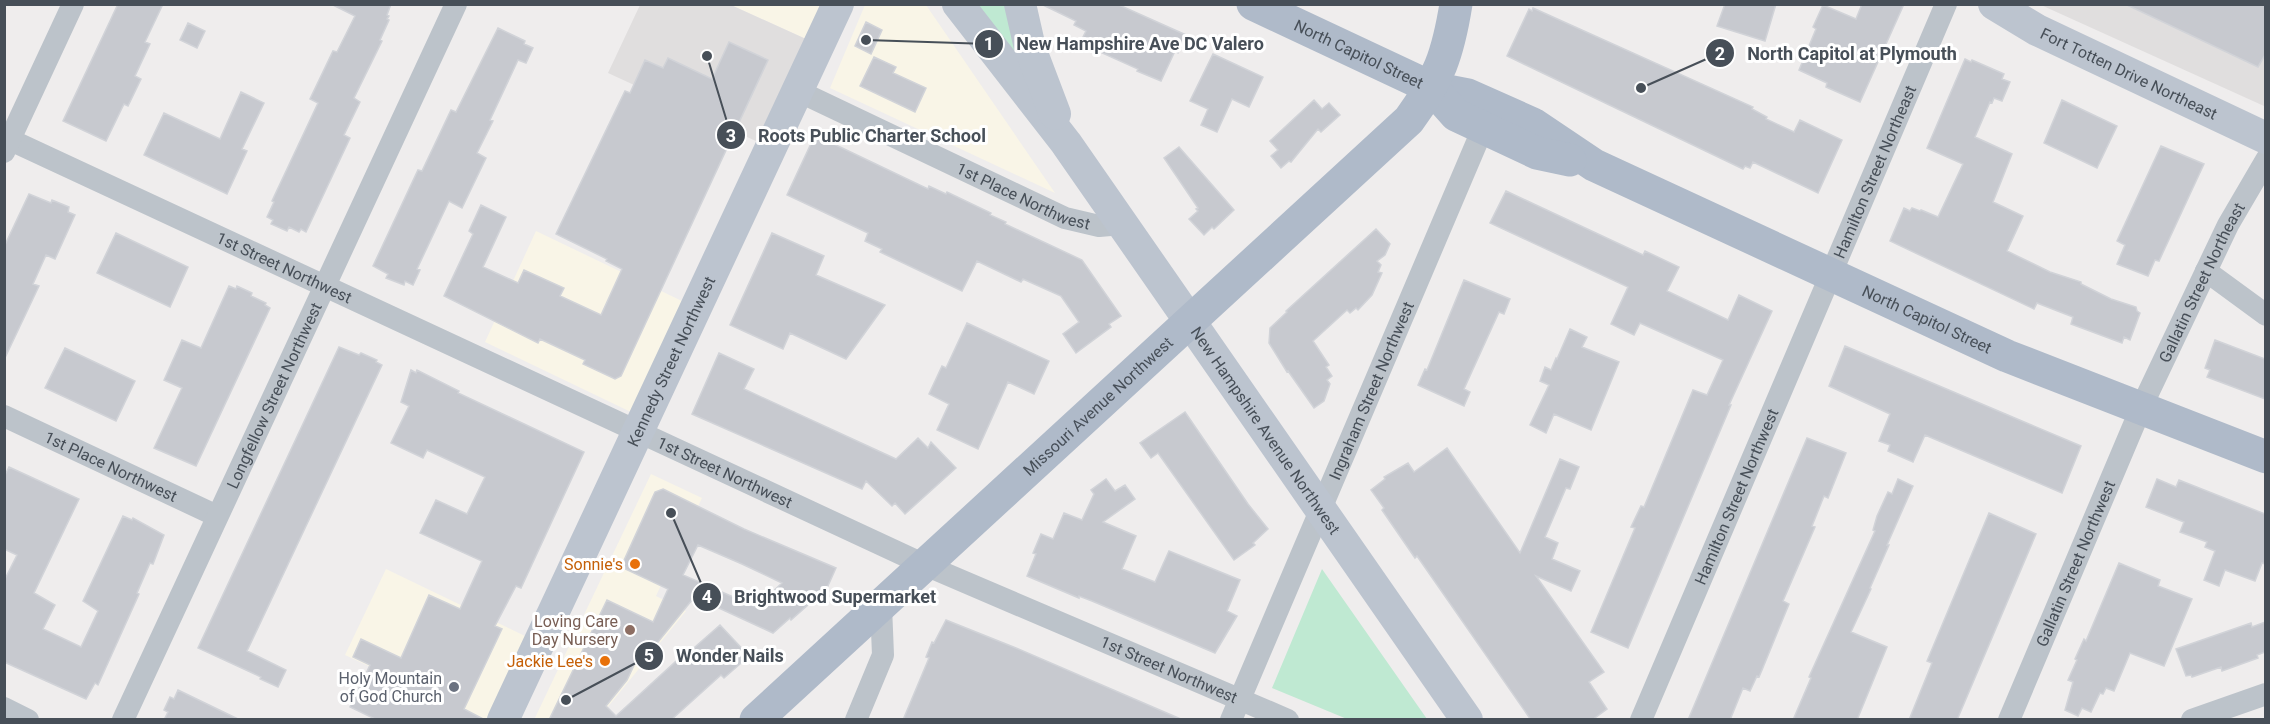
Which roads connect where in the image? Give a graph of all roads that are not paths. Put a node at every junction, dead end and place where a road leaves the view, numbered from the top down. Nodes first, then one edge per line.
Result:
1 (74, 4) edge
2 (456, 4) edge
3 (838, 4) edge
4 (958, 4) edge
5 (1020, 4) edge
6 (1253, 4) edge
7 (1456, 4) edge
8 (1947, 4) edge
9 (1994, 4) edge
10 (1432, 88) junction
11 (798, 91) junction
12 (1483, 128) junction
13 (2265, 138) edge
14 (7, 143) edge
15 (1066, 143) junction
16 (2265, 160) edge
17 (1594, 165) junction
18 (1122, 224) junction
19 (2206, 271) junction
20 (1831, 274) junction
21 (325, 285) junction
22 (2265, 315) edge
23 (1189, 320) junction
24 (2141, 408) junction
25 (4, 416) edge
26 (639, 431) junction
27 (2265, 457) edge
28 (1321, 509) junction
29 (217, 516) junction
30 (925, 565) junction
31 (881, 606) junction
32 (2265, 694) edge
33 (1240, 699) junction
34 (4, 708) edge
35 (28, 720) edge
36 (123, 720) edge
37 (503, 720) edge
38 (756, 720) edge
39 (856, 720) edge
40 (1232, 720) edge
41 (1288, 720) edge
42 (1467, 720) edge
43 (1641, 720) edge
44 (2009, 720) edge
45 (2192, 720) edge

1 - 14 street
2 - 21 street, Longfellow Street Northwest
3 - 11 street, Kennedy Street Northwest
4 - 15 street, New Hampshire Avenue Northwest
5 - 15 street, New Hampshire Avenue Northwest
6 - 10 main road, North Capitol Street
7 - 10 main road, Missouri Avenue Northwest
8 - 20 street, Hamilton Street Northeast
9 - 13 street, Fort Totten Drive Northeast
10 - 12 main road
10 - 17 main road
10 - 23 main road, Missouri Avenue Northwest
11 - 18 street, 1st Place Northwest
11 - 26 street, Kennedy Street Northwest
12 - 17 main road
12 - 28 street, Ingraham Street Northwest
14 - 21 street, 1st Street Northwest
15 - 18 street, New Hampshire Avenue Northwest
16 - 19 street, Gallatin Street Northeast
17 - 20 main road, North Capitol Street
18 - 23 street, New Hampshire Avenue Northwest
19 - 22 street
19 - 24 street, Gallatin Street Northeast
20 - 24 main road, North Capitol Street
20 - 43 street, Hamilton Street Northwest
21 - 26 street, 1st Street Northwest
21 - 29 street, Longfellow Street Northwest
23 - 28 street, New Hampshire Avenue Northwest
23 - 30 main road, Missouri Avenue Northwest
24 - 27 main road, North Capitol Street
24 - 44 street, Gallatin Street Northwest
25 - 29 street, 1st Place Northwest
26 - 30 street, 1st Street Northwest
26 - 37 street, Kennedy Street Northwest
28 - 33 street, Ingraham Street Northwest
28 - 42 street, New Hampshire Avenue Northwest
29 - 36 street, Longfellow Street Northwest
30 - 31 main road, Missouri Avenue Northwest
30 - 33 street, 1st Street Northwest
31 - 38 main road, Missouri Avenue Northwest
31 - 39 street
32 - 45 street
33 - 40 street, Ingraham Street Northwest
33 - 41 street, 1st Street Northwest
34 - 35 street

